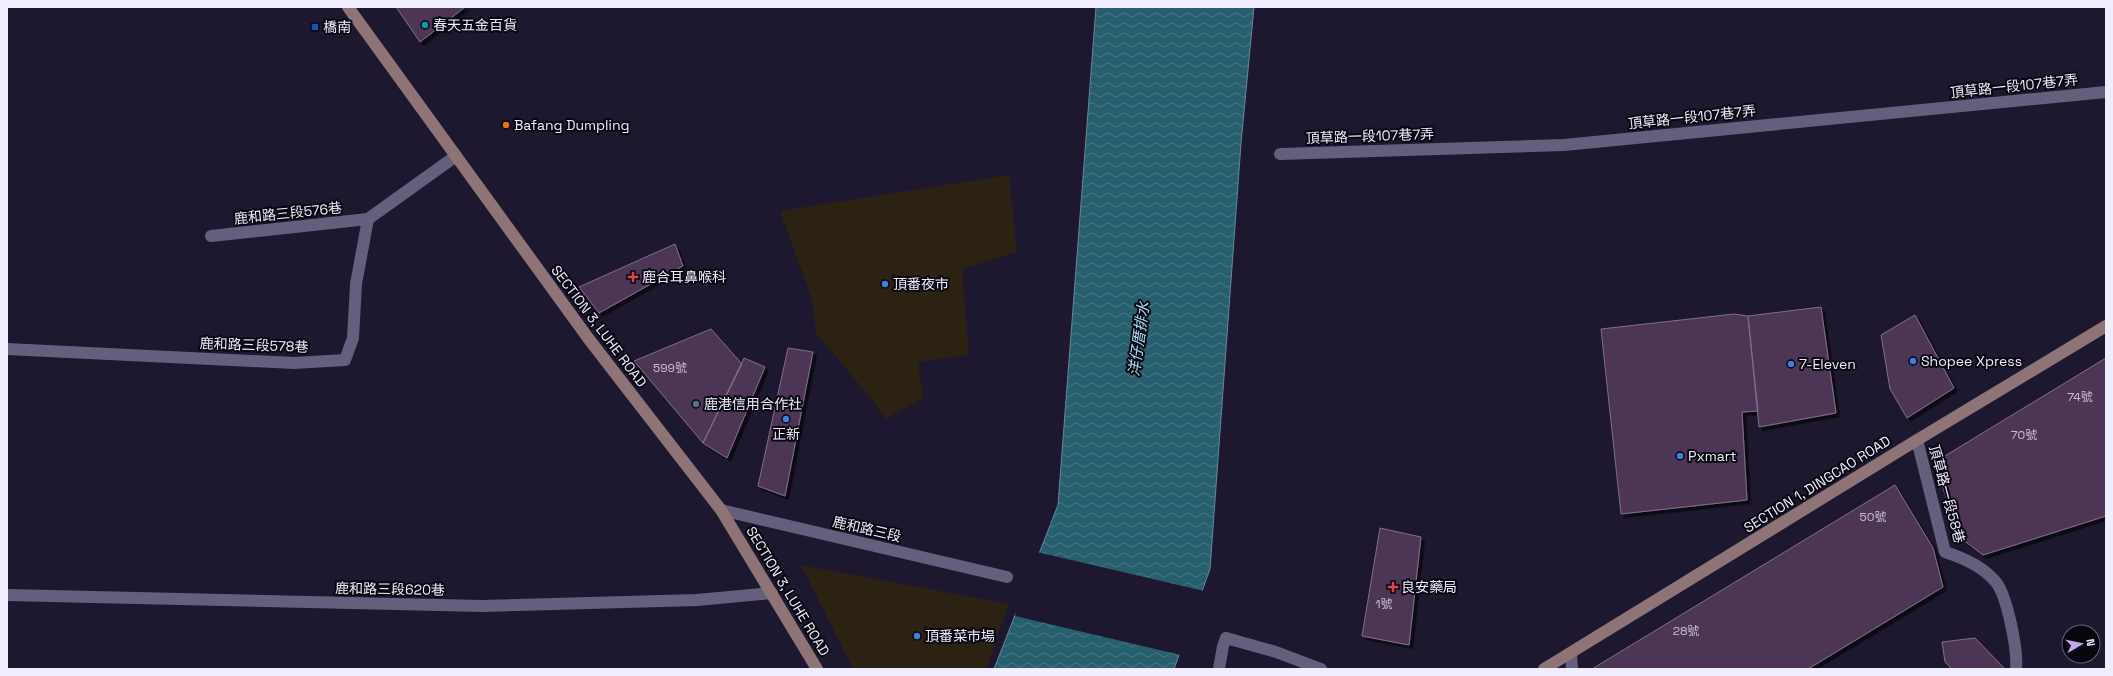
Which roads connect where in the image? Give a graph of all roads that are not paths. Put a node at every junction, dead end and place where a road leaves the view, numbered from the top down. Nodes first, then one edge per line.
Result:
1 (348, 7) edge
2 (2106, 92) edge
3 (1280, 154) dead end
4 (456, 156) junction
5 (368, 220) junction
6 (211, 236) dead end
7 (2106, 326) edge
8 (7, 349) edge
9 (1917, 440) junction
10 (721, 510) junction
11 (1007, 577) dead end
12 (772, 593) junction
13 (7, 595) edge
14 (1572, 654) junction
15 (817, 669) edge
16 (1219, 669) edge
17 (1321, 669) edge
18 (1544, 669) edge
19 (1572, 669) edge
20 (2016, 669) edge

1 - 4 main road, SECTION 3, LUHE ROAD
2 - 3 street, 頂草路一段107巷7弄
4 - 5 street
4 - 10 main road, SECTION 3, LUHE ROAD
5 - 6 street, 鹿和路三段576巷
5 - 8 street, 鹿和路三段578巷
7 - 9 main road, SECTION 1, DINGCAO ROAD
9 - 14 main road, SECTION 1, DINGCAO ROAD
9 - 20 street, 頂草路一段58巷
10 - 11 street, 鹿和路三段
10 - 12 main road, SECTION 3, LUHE ROAD
12 - 13 street, 鹿和路三段620巷
12 - 15 main road, SECTION 3, LUHE ROAD
14 - 18 main road, SECTION 1, DINGCAO ROAD
14 - 19 street
16 - 17 street

